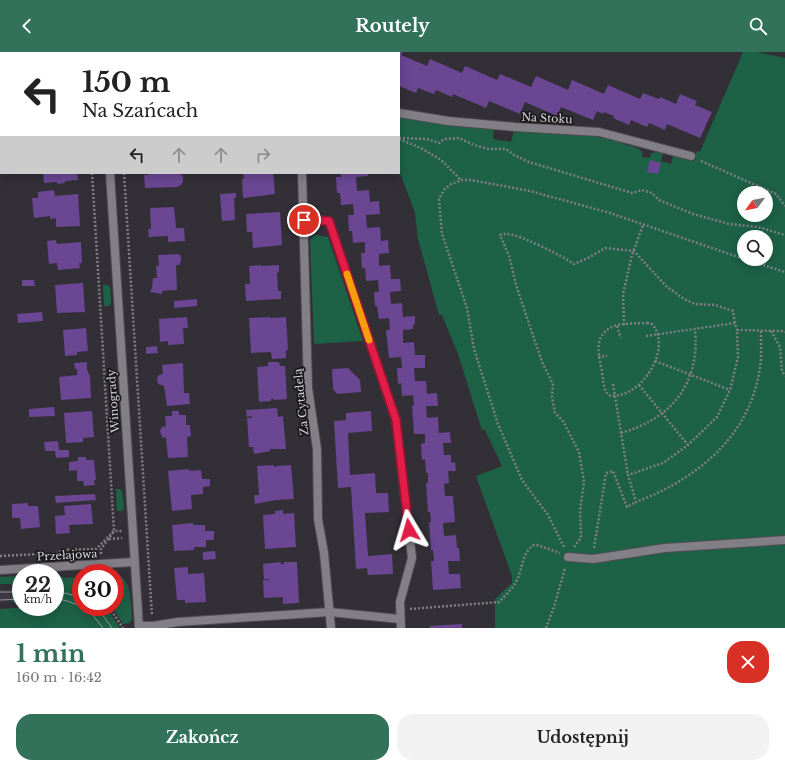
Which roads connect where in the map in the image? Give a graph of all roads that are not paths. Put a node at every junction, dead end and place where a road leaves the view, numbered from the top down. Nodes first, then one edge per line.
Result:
1 (400, 113) edge
2 (691, 156) road end
3 (110, 174) edge
4 (302, 174) edge
5 (304, 220) junction
6 (785, 540) edge
7 (567, 556) road end
8 (134, 562) junction
9 (0, 570) edge
10 (329, 612) junction
11 (401, 624) edge
12 (139, 627) edge
13 (330, 628) edge

1 - 2 street, Na Stoku
3 - 8 street, Winogrady
4 - 5 street, Za Cytadelą
5 - 10 street, Za Cytadelą
5 - 11 street
6 - 7 street
8 - 9 street, Przełajowa
8 - 12 street, Winogrady
10 - 11 street
10 - 12 street
10 - 13 street, Za Cytadelą

